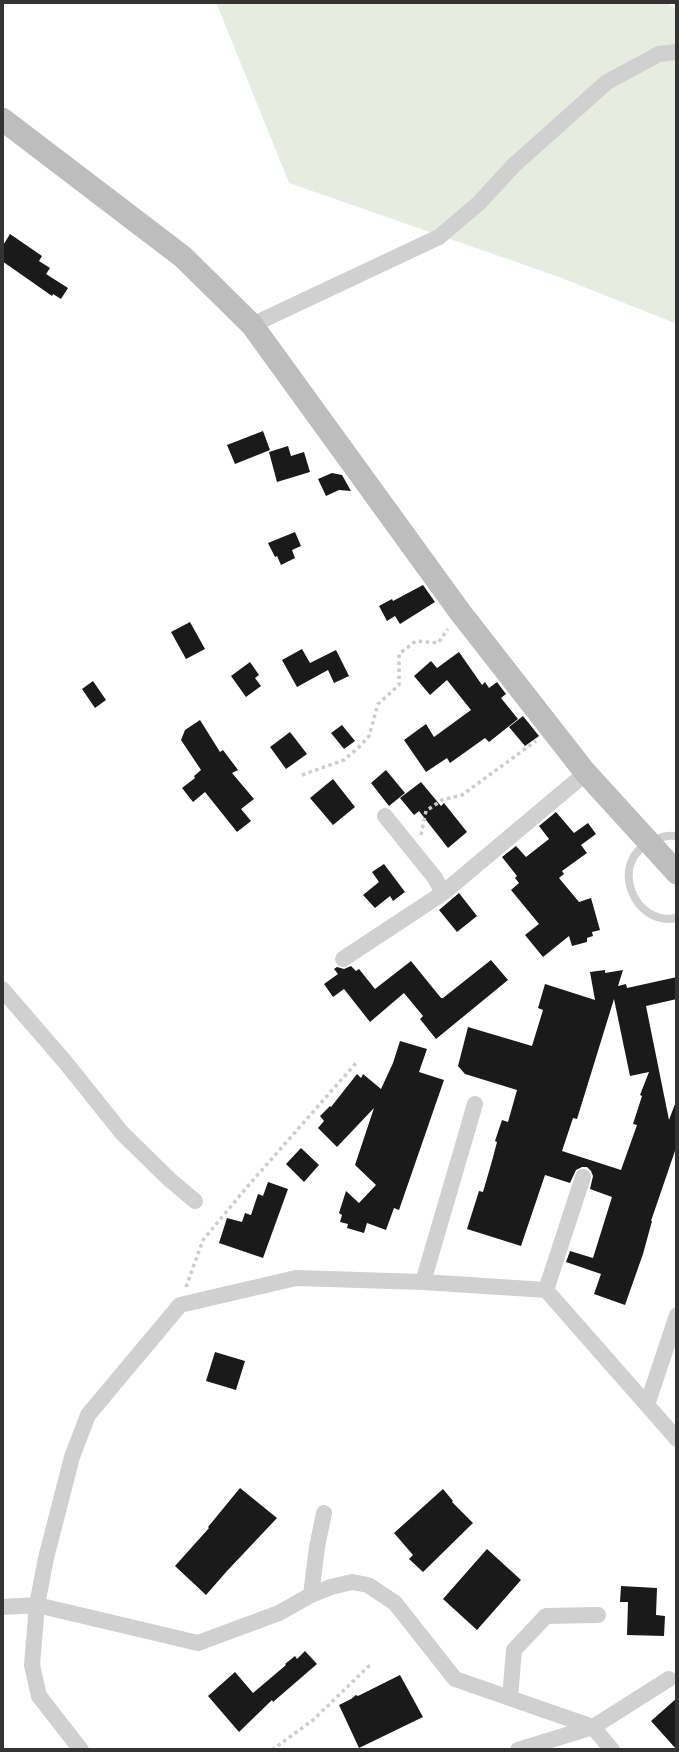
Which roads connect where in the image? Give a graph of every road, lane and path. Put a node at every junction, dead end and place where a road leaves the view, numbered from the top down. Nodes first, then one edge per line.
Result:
1 (677, 52) edge
2 (2, 119) edge
3 (252, 325) junction
4 (460, 612) junction
5 (551, 729) junction
6 (586, 773) junction
7 (302, 775) dead end
8 (385, 816) dead end
9 (677, 836) edge
10 (650, 843) junction
11 (419, 856) junction
12 (677, 873) edge
13 (443, 893) junction
14 (677, 918) edge
15 (343, 959) dead end
16 (2, 989) edge
17 (356, 1063) dead end
18 (475, 1104) dead end
19 (583, 1177) dead end
20 (195, 1201) dead end
21 (423, 1282) junction
22 (546, 1290) junction
23 (180, 1305) junction
24 (677, 1315) edge
25 (647, 1405) junction
26 (677, 1439) edge
27 (324, 1513) dead end
28 (311, 1595) junction
29 (37, 1605) junction
30 (2, 1607) edge
31 (598, 1615) dead end
32 (372, 1663) dead end
33 (669, 1679) dead end
34 (510, 1698) junction
35 (593, 1727) junction
36 (81, 1750) edge
37 (272, 1750) edge
38 (518, 1750) edge
39 (612, 1750) edge

1 - 3 street
2 - 3 street
3 - 4 street
4 - 5 street
4 - 7 path
5 - 6 street
5 - 11 path
6 - 10 street
6 - 13 street
8 - 11 street
9 - 10 lane
10 - 12 street
10 - 14 lane
11 - 13 street
13 - 15 street
16 - 20 street
17 - 23 path
18 - 21 street
19 - 22 street
21 - 22 street
21 - 23 street
22 - 25 street
23 - 29 street
24 - 25 street
25 - 26 street
27 - 28 street
28 - 29 street
28 - 34 street
29 - 30 street
29 - 36 street
31 - 34 street
32 - 37 path
33 - 35 street
34 - 35 street
35 - 38 street
35 - 39 street

